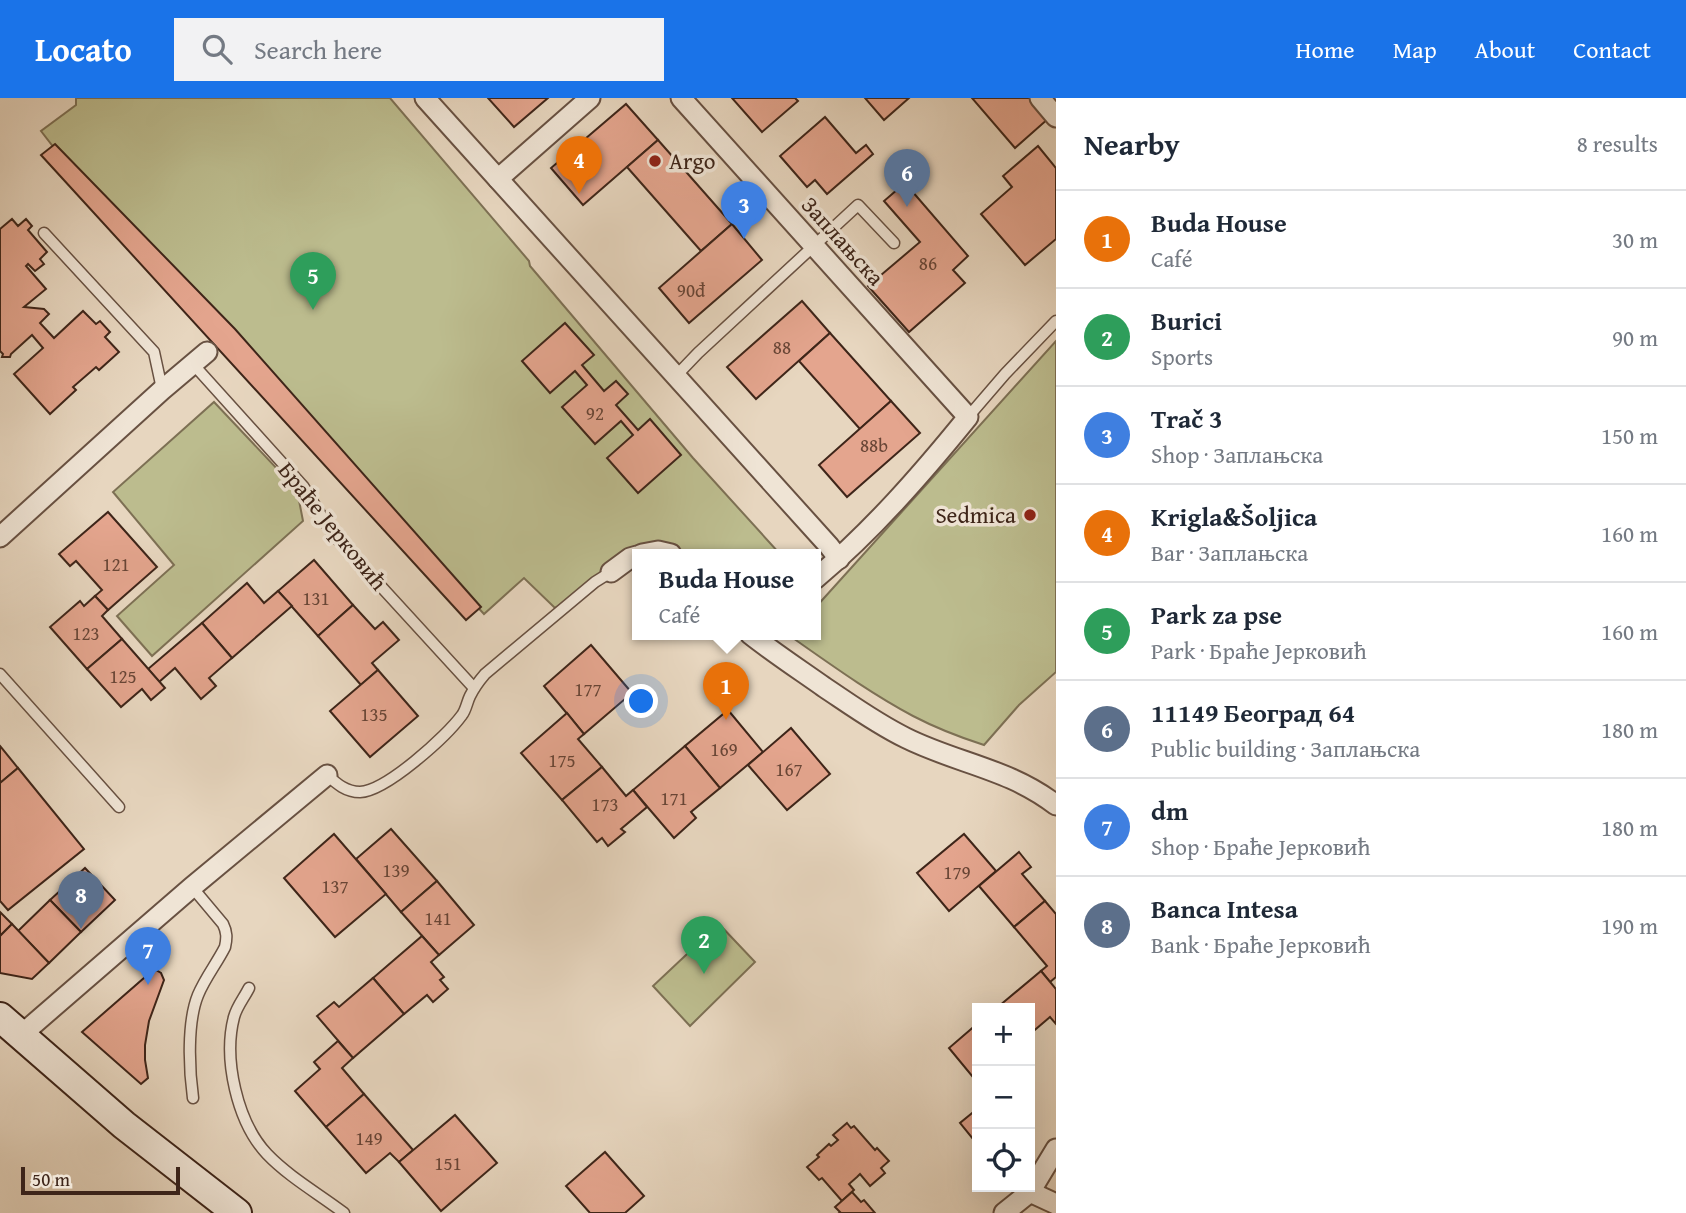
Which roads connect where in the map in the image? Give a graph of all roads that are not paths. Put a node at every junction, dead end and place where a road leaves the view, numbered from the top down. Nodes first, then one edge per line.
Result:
1 (425, 98) edge
2 (590, 98) edge
3 (681, 98) edge
4 (1040, 98) edge
5 (1055, 114) edge
6 (498, 179) junction
7 (44, 233) dead end
8 (894, 243) dead end
9 (815, 246) junction
10 (1056, 321) edge
11 (200, 358) joint
12 (676, 376) junction
13 (163, 390) junction
14 (968, 417) junction
15 (0, 537) edge
16 (632, 557) edge
17 (839, 559) junction
18 (632, 569) edge
19 (611, 572) junction
20 (821, 574) edge
21 (759, 640) edge
22 (0, 674) edge
23 (474, 688) junction
24 (327, 775) joint
25 (1056, 806) edge
26 (119, 807) dead end
27 (192, 887) junction
28 (249, 988) dead end
29 (10, 1026) edge
30 (193, 1098) dead end
31 (1056, 1149) edge
32 (1035, 1184) edge
33 (1030, 1192) junction
34 (1056, 1204) edge
35 (237, 1213) edge
36 (344, 1213) edge
37 (1004, 1213) edge
38 (1043, 1213) edge

1 - 6 street
2 - 6 street
3 - 9 street, Заплањска
4 - 5 street
6 - 12 street
7 - 13 lane
8 - 9 lane
9 - 12 lane
9 - 14 street, Заплањска
10 - 14 lane
11 - 13 street, Браће Јерковић
11 - 23 lane, Браће Јерковић
12 - 17 street
13 - 15 street, Браће Јерковић
14 - 17 street
16 - 19 street
17 - 20 street
18 - 19 street
19 - 23 lane
21 - 25 street
22 - 26 lane
23 - 24 lane
24 - 27 street
27 - 29 street
27 - 30 lane
28 - 36 lane
29 - 35 main road
31 - 32 street
33 - 34 street
33 - 37 street
33 - 38 street

